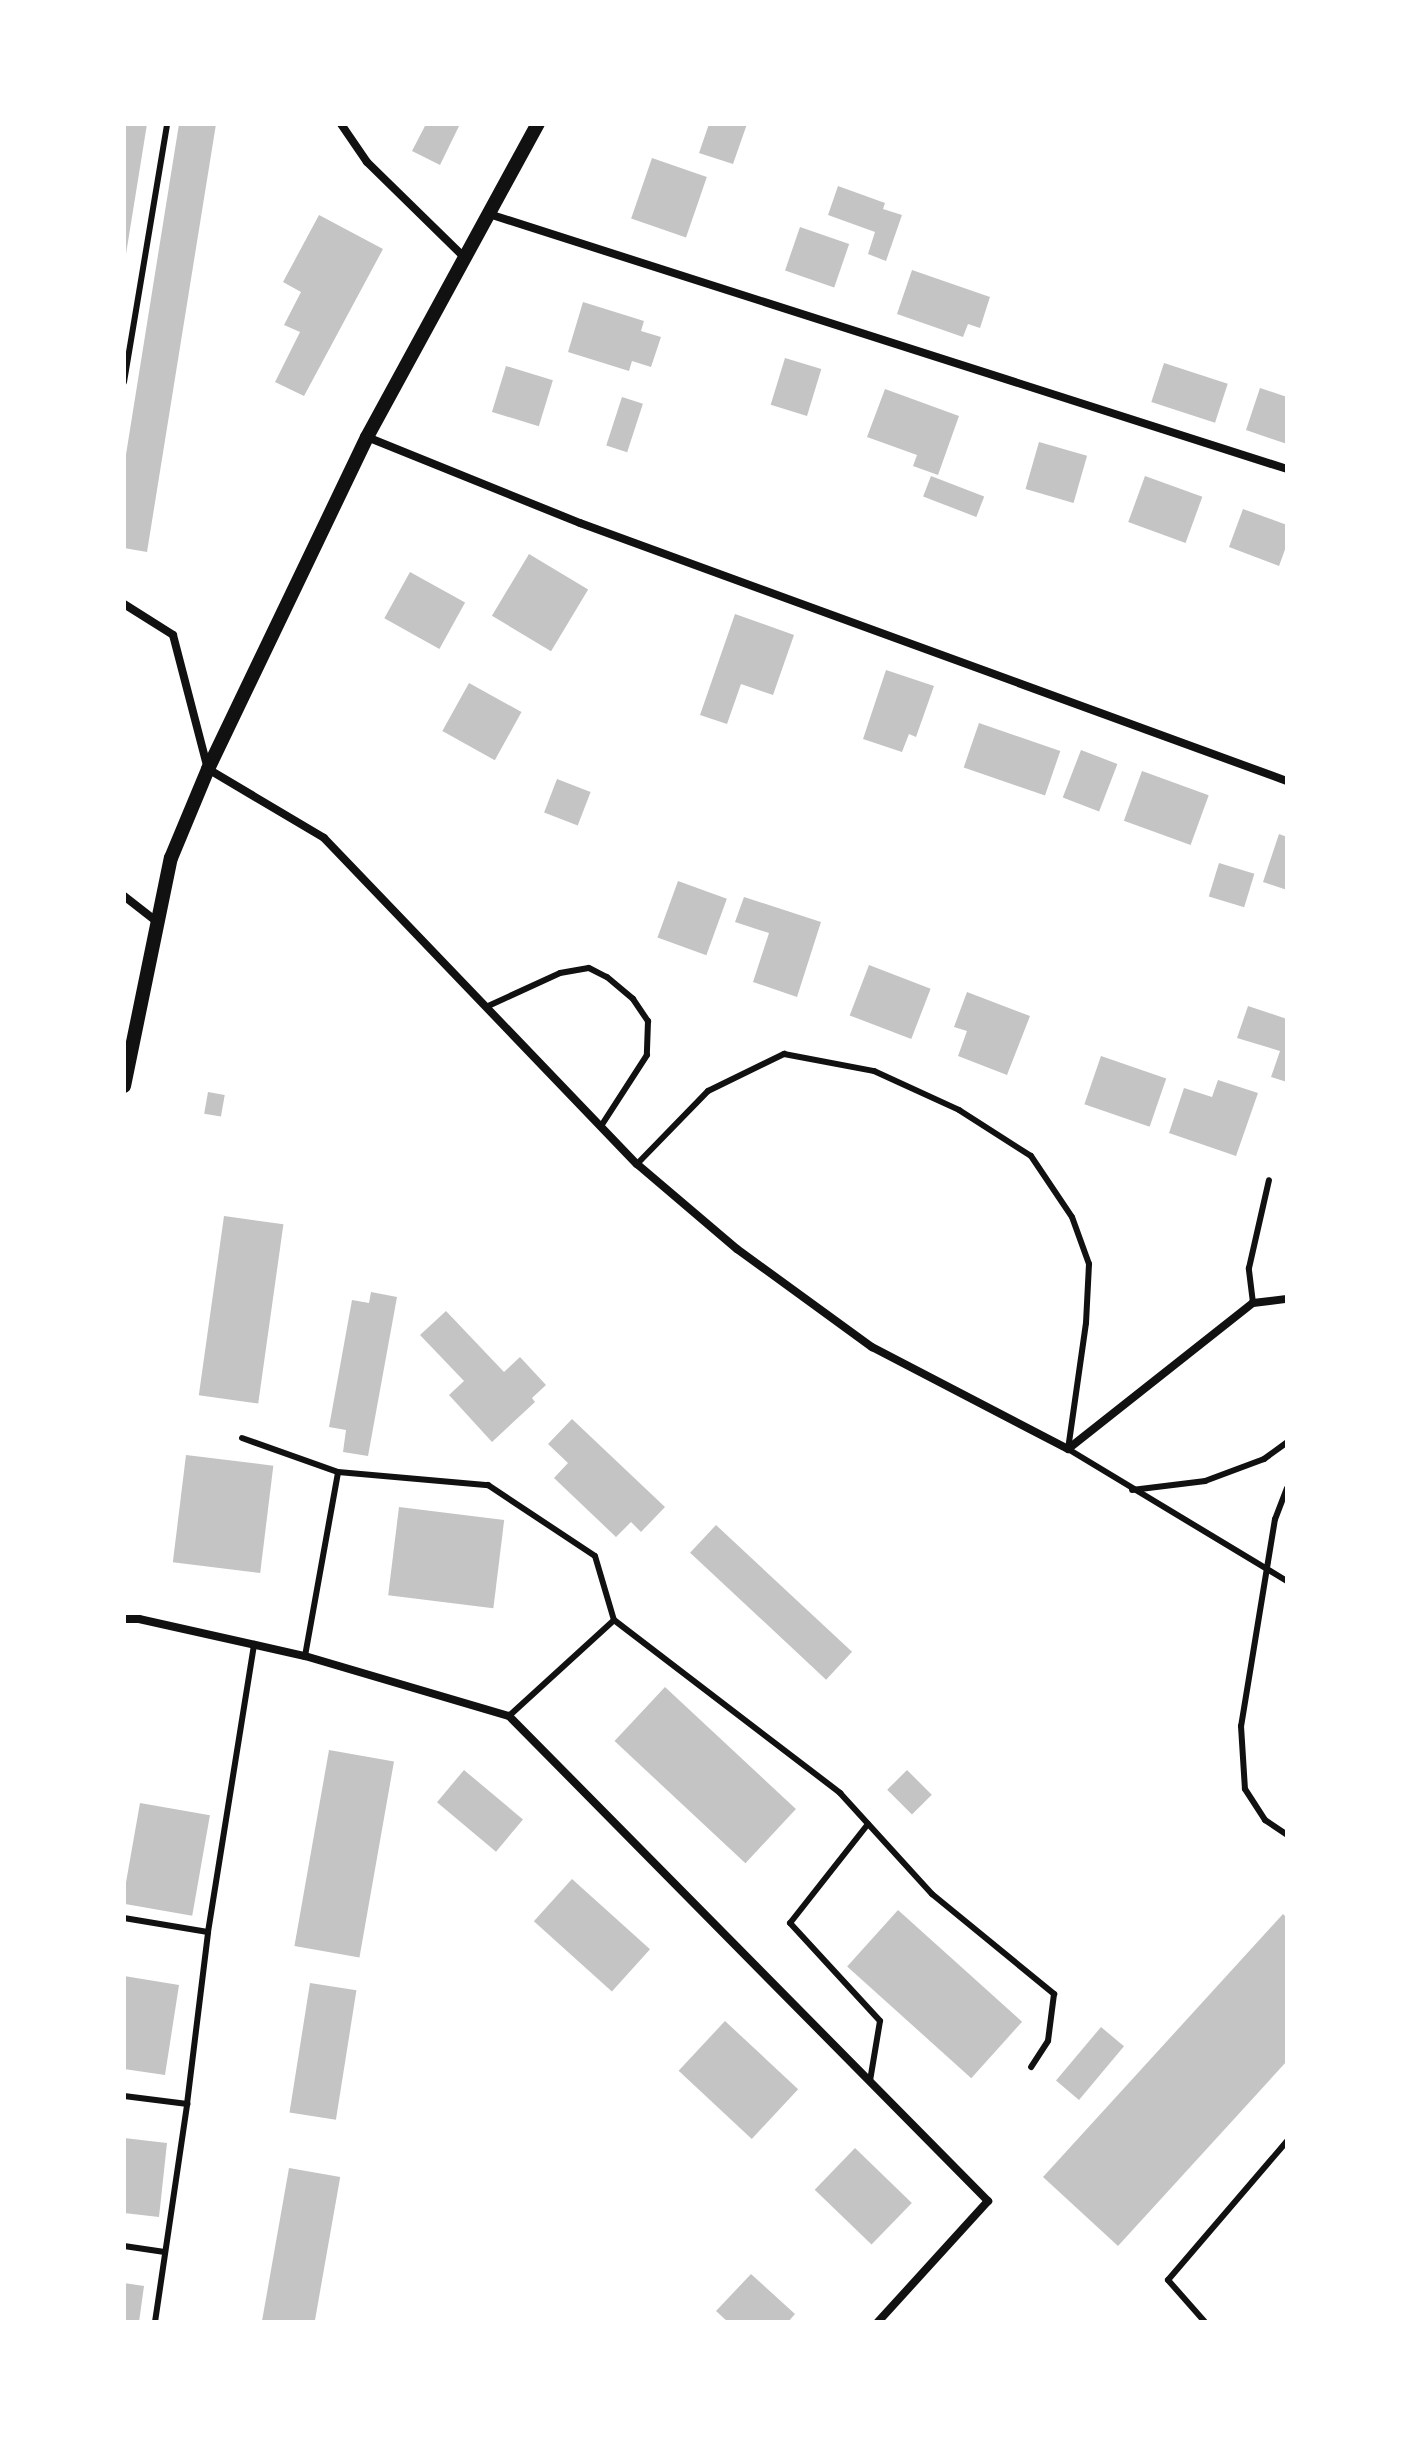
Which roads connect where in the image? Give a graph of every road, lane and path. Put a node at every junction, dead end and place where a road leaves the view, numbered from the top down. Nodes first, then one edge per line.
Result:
1 (167, 124) edge
2 (341, 124) edge
3 (538, 124) edge
4 (489, 214) junction
5 (465, 258) junction
6 (124, 382) edge
7 (367, 437) junction
8 (1287, 469) edge
9 (124, 604) edge
10 (208, 769) junction
11 (1287, 781) edge
12 (124, 896) edge
13 (155, 920) junction
14 (486, 1007) junction
15 (124, 1086) edge
16 (601, 1126) junction
17 (637, 1164) junction
18 (1269, 1180) dead end
19 (1287, 1299) edge
20 (1253, 1303) junction
21 (242, 1438) dead end
22 (1287, 1442) edge
23 (1068, 1449) junction
24 (338, 1472) junction
25 (1287, 1488) edge
26 (1132, 1490) junction
27 (1267, 1569) junction
28 (1287, 1581) edge
29 (124, 1619) edge
30 (614, 1620) junction
31 (254, 1644) junction
32 (305, 1656) junction
33 (509, 1716) junction
34 (868, 1824) junction
35 (1287, 1835) edge
36 (124, 1918) edge
37 (208, 1932) junction
38 (1031, 2067) dead end
39 (870, 2081) junction
40 (124, 2096) edge
41 (187, 2104) junction
42 (1287, 2141) edge
43 (124, 2246) edge
44 (165, 2252) junction
45 (155, 2322) edge
46 (878, 2322) edge
47 (1205, 2322) edge

1 - 6 lane
2 - 5 street
3 - 4 street
4 - 5 street
4 - 8 street
5 - 7 street
7 - 10 street
7 - 11 street
9 - 10 street
10 - 13 street
10 - 14 street
12 - 13 street
13 - 15 street
14 - 16 street
14 - 16 lane
16 - 17 street
17 - 23 street
17 - 23 lane
18 - 20 lane
19 - 20 street
20 - 23 street
21 - 24 lane
22 - 26 lane
23 - 26 lane
24 - 30 lane
24 - 32 lane
25 - 27 lane
26 - 27 lane
27 - 28 lane
27 - 35 lane
29 - 31 street
30 - 33 lane
30 - 34 lane
31 - 32 street
31 - 37 lane
32 - 33 street
33 - 39 street
34 - 38 lane
34 - 39 lane
36 - 37 lane
37 - 41 lane
39 - 46 street
40 - 41 lane
41 - 44 lane
42 - 47 lane
43 - 44 lane
44 - 45 lane

